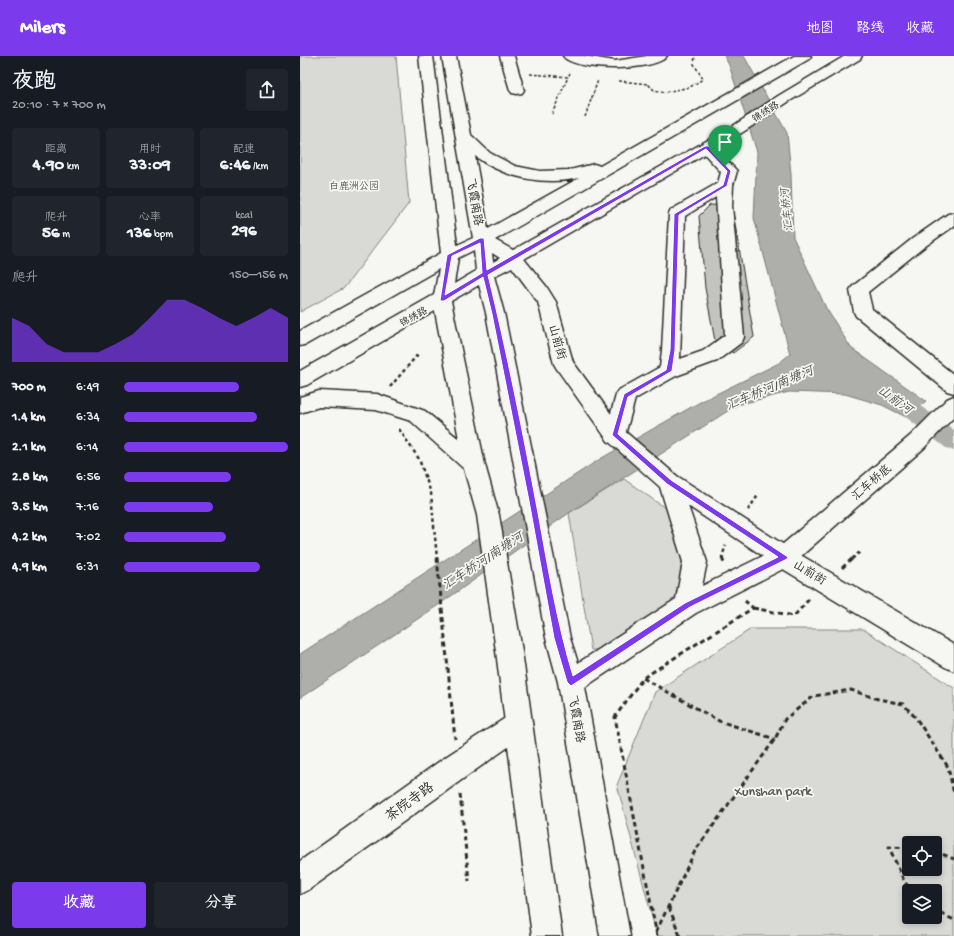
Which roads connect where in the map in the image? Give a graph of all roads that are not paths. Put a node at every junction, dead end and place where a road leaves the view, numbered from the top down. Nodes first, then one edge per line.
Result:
1 (426, 56) edge
2 (449, 56) edge
3 (507, 56) edge
4 (570, 56) edge
5 (660, 56) edge
6 (804, 56) edge
7 (855, 56) edge
8 (517, 90) dead end
9 (464, 137) junction
10 (706, 147) junction
11 (618, 163) junction
12 (725, 185) junction
13 (954, 218) edge
14 (482, 240) junction
15 (450, 255) junction
16 (514, 258) junction
17 (485, 274) junction
18 (442, 300) junction
19 (300, 339) edge
20 (669, 371) junction
21 (300, 380) edge
22 (954, 386) edge
23 (954, 404) edge
24 (300, 405) edge
25 (615, 435) junction
26 (474, 466) junction
27 (666, 480) junction
28 (784, 557) junction
29 (687, 605) junction
30 (954, 659) edge
31 (571, 682) junction
32 (519, 724) junction
33 (300, 879) edge
34 (547, 936) edge
35 (615, 936) edge

1 - 15 main road
2 - 9 main road, 飞霞南路
3 - 8 main road
4 - 5 main road
6 - 11 main road
7 - 10 main road, 锦绣路
9 - 11 main road
9 - 14 main road, 飞霞南路
10 - 12 main road
10 - 16 main road, 锦绣路
11 - 14 main road
12 - 20 main road
12 - 20 main road
13 - 22 main road
14 - 15 main road
14 - 16 main road, 山前街
14 - 17 main road, 飞霞南路
15 - 18 main road
15 - 19 main road
16 - 17 main road, 锦绣路
16 - 25 main road, 山前街
17 - 18 main road, 锦绣路
17 - 31 main road, 飞霞南路
18 - 21 main road, 锦绣路
18 - 26 main road
20 - 25 main road
23 - 28 main road, 汇车桥底
24 - 26 main road
25 - 27 main road, 山前街
26 - 32 main road
27 - 28 main road, 山前街
27 - 29 main road
28 - 29 main road, 汇车桥底
28 - 30 main road, 山前街
29 - 31 main road, 汇车桥底
31 - 35 main road, 飞霞南路
32 - 33 main road, 茶院寺路
32 - 34 main road

